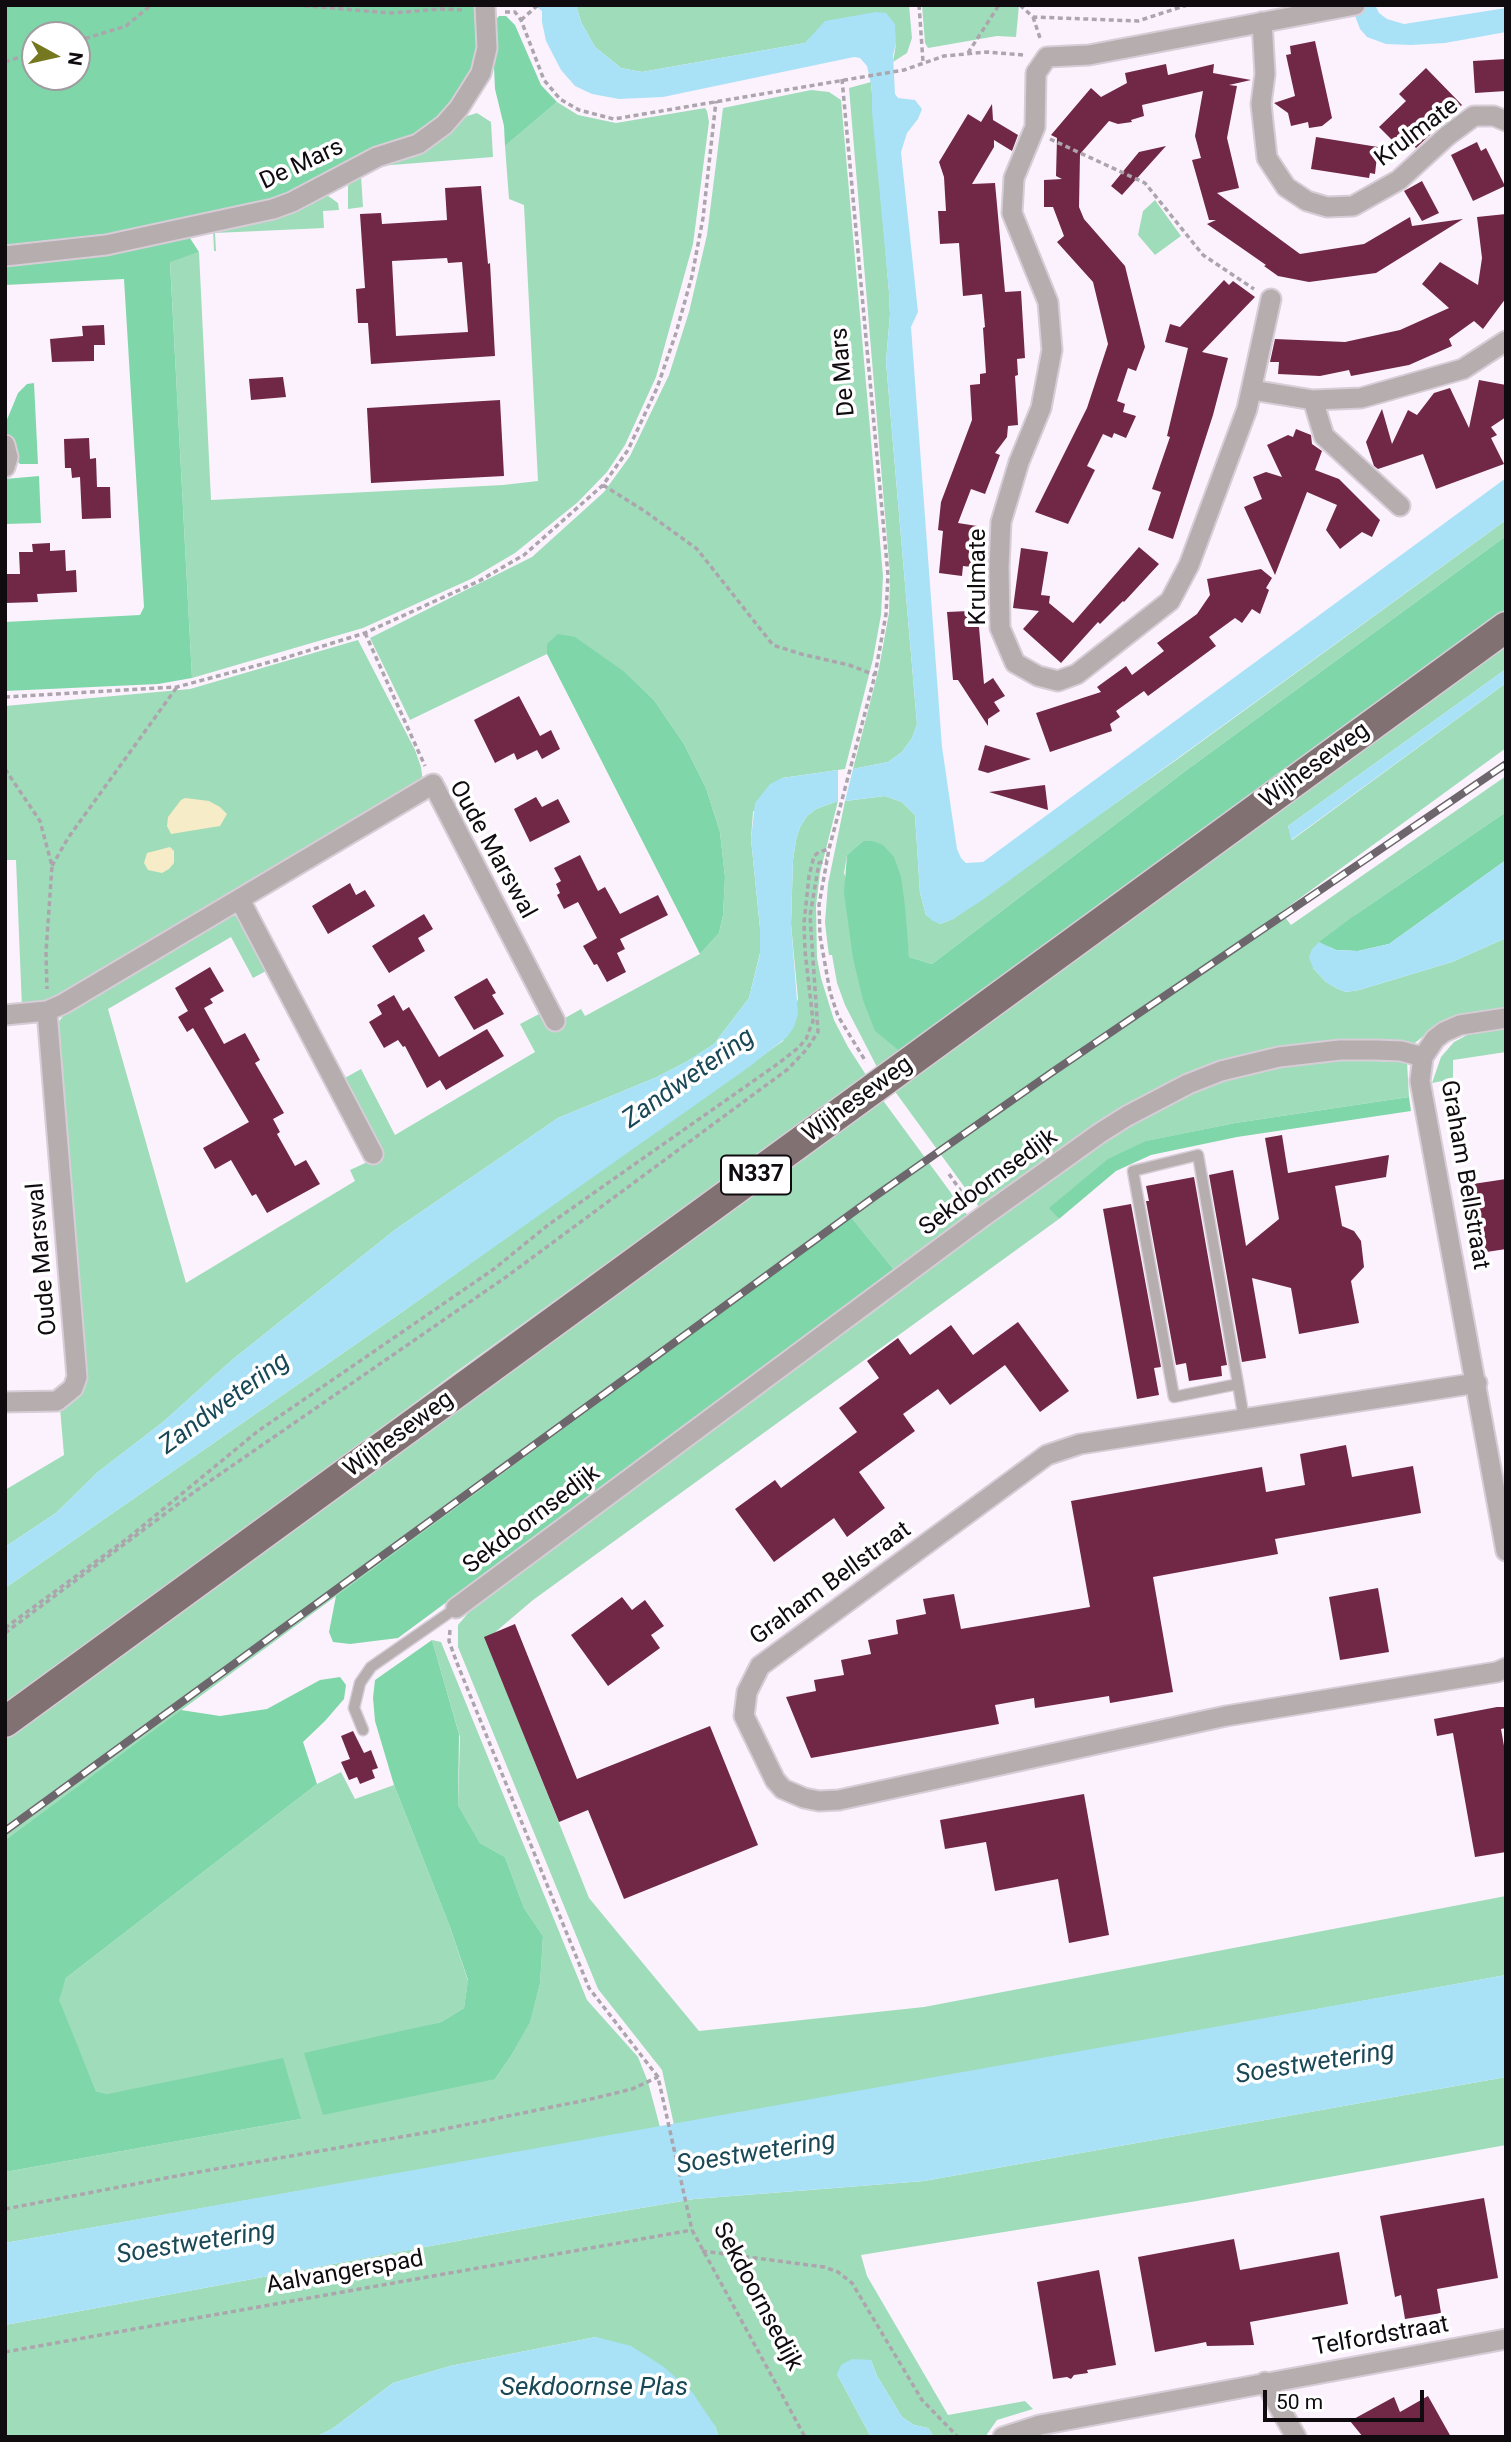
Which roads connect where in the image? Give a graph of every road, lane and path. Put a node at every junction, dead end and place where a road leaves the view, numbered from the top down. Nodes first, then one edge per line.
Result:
1 (151, 5) edge
2 (296, 5) edge
3 (538, 5) edge
4 (919, 5) edge
5 (999, 5) edge
6 (1020, 5) edge
7 (1187, 5) edge
8 (1345, 7) edge
9 (486, 8) edge
10 (521, 20) junction
11 (1262, 22) junction
12 (91, 37) edge
13 (968, 54) junction
14 (1046, 57) junction
15 (923, 63) junction
16 (842, 79) junction
17 (716, 101) junction
18 (1506, 121) edge
19 (1034, 131) junction
20 (5, 256) edge
21 (1270, 299) joint
22 (1506, 341) edge
23 (1252, 390) junction
24 (1313, 400) junction
25 (5, 445) edge
26 (5, 467) edge
27 (603, 485) junction
28 (1400, 506) dead end
29 (1506, 627) edge
30 (365, 634) junction
31 (874, 675) junction
32 (177, 687) junction
33 (5, 697) edge
34 (5, 769) edge
35 (433, 784) junction
36 (829, 849) junction
37 (827, 860) junction
38 (52, 866) junction
39 (240, 900) junction
40 (47, 1011) junction
41 (5, 1015) edge
42 (1506, 1018) edge
43 (555, 1021) dead end
44 (1423, 1058) junction
45 (866, 1062) dead end
46 (373, 1154) dead end
47 (949, 1174) dead end
48 (981, 1219) junction
49 (1476, 1383) junction
50 (1238, 1384) junction
51 (5, 1402) edge
52 (1244, 1419) junction
53 (1506, 1551) edge
54 (456, 1608) junction
55 (5, 1630) edge
56 (1506, 1668) edge
57 (5, 1722) edge
58 (363, 1730) dead end
59 (658, 2077) junction
60 (5, 2209) edge
61 (692, 2230) junction
62 (702, 2251) junction
63 (1506, 2339) edge
64 (5, 2352) edge
65 (1265, 2382) junction
66 (805, 2437) edge
67 (958, 2437) edge
68 (1003, 2437) edge
69 (1296, 2437) edge

1 - 12 path
2 - 9 path
3 - 10 path
4 - 15 path
5 - 13 path
6 - 7 path
8 - 11 street
9 - 10 path
9 - 20 street, De Mars
10 - 17 path
11 - 14 street
11 - 18 street, Krulmate
13 - 14 path
13 - 15 path
14 - 19 street, Krulmate
15 - 16 path
16 - 17 path
16 - 31 path, De Mars
17 - 27 path
19 - 21 path
19 - 23 street, Krulmate
21 - 23 street, Krulmate
22 - 24 street
23 - 24 street
24 - 28 street
25 - 26 street
27 - 30 path
27 - 31 path
29 - 57 main road, Wijheseweg / N337
30 - 32 path
30 - 35 path
31 - 36 path, De Mars
32 - 33 path
32 - 38 path
34 - 38 path
35 - 39 street, Oude Marswal
35 - 43 street, Oude Marswal
36 - 37 path, De Mars
36 - 55 path
37 - 45 path, De Mars
37 - 55 path
38 - 40 path
39 - 40 street, Oude Marswal
39 - 46 street
40 - 41 street, Oude Marswal
40 - 51 street, Oude Marswal
42 - 44 street
44 - 48 street, Sekdoornsedijk
44 - 49 street, Graham Bellstraat
47 - 48 path
48 - 54 street, Sekdoornsedijk
49 - 52 street, Graham Bellstraat
49 - 53 street, Graham Bellstraat
50 - 50 lane
50 - 52 lane
52 - 56 street, Graham Bellstraat
54 - 58 lane
54 - 59 path, Sekdoornsedijk
59 - 60 path
59 - 61 path, Sekdoornsedijk
61 - 62 path, Sekdoornsedijk
61 - 64 path, Aalvangerspad
62 - 66 path, Sekdoornsedijk
62 - 67 path
63 - 65 street, Telfordstraat
65 - 68 street, Telfordstraat
65 - 69 street

